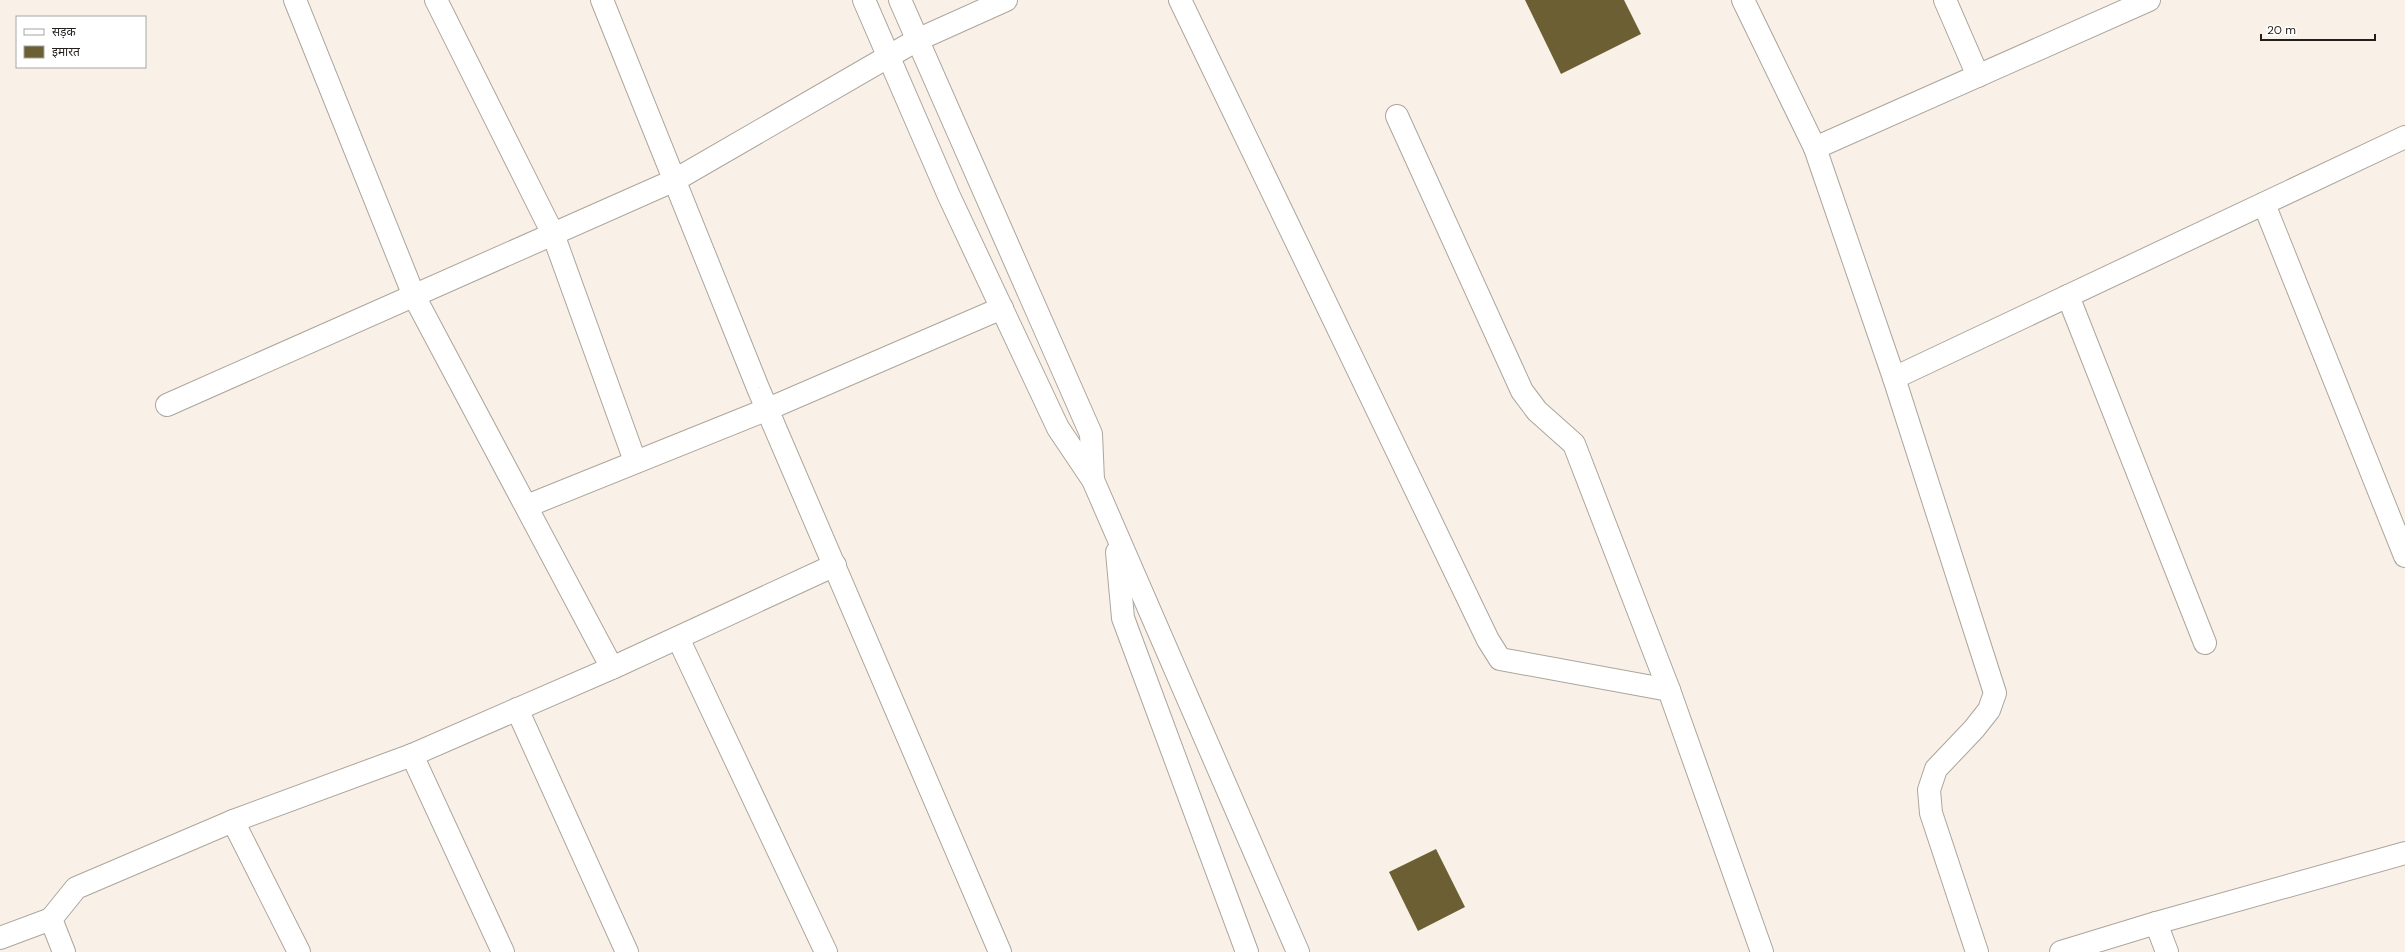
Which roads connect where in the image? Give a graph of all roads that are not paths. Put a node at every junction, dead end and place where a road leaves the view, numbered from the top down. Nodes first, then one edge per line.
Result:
1 (295, 0) edge
2 (436, 0) edge
3 (602, 0) edge
4 (864, 0) edge
5 (900, 0) edge
6 (1006, 0) edge
7 (1180, 0) edge
8 (1743, 0) edge
9 (1945, 0) edge
10 (2149, 0) edge
11 (917, 40) junction
12 (888, 56) junction
13 (1978, 76) junction
14 (1397, 116) dead end
15 (2405, 137) edge
16 (1815, 148) junction
17 (675, 180) junction
18 (2264, 204) junction
19 (553, 234) junction
20 (414, 296) junction
21 (2068, 296) junction
22 (1002, 308) junction
23 (1894, 378) junction
24 (166, 405) dead end
25 (768, 409) junction
26 (635, 461) junction
27 (1093, 480) junction
28 (527, 506) junction
29 (1116, 533) junction
30 (2405, 556) edge
31 (834, 565) junction
32 (678, 638) junction
33 (2205, 643) dead end
34 (612, 668) junction
35 (1670, 690) junction
36 (517, 709) junction
37 (412, 755) junction
38 (233, 821) junction
39 (2405, 853) edge
40 (51, 919) junction
41 (2156, 923) junction
42 (0, 938) edge
43 (64, 952) edge
44 (299, 952) edge
45 (503, 952) edge
46 (627, 952) edge
47 (826, 952) edge
48 (1000, 952) edge
49 (1247, 952) edge
50 (1298, 952) edge
51 (1762, 952) edge
52 (1977, 952) edge
53 (2061, 952) edge
54 (2167, 952) edge

1 - 20 street
2 - 19 street
3 - 17 street
4 - 12 street
5 - 11 street
6 - 11 street
7 - 35 street
8 - 16 street
9 - 13 street
10 - 13 street
11 - 12 street
11 - 27 street
12 - 17 street
12 - 22 street
13 - 16 street
14 - 35 street
15 - 18 street
16 - 23 street
17 - 19 street
17 - 25 street
18 - 21 street
18 - 30 street
19 - 20 street
19 - 26 street
20 - 24 street
20 - 28 street
21 - 23 street
21 - 33 street
22 - 25 street
22 - 27 street
23 - 52 street
25 - 26 street
25 - 31 street
26 - 28 street
27 - 29 street
28 - 34 street
29 - 49 street
29 - 50 street
31 - 32 street
31 - 48 street
32 - 34 street
32 - 47 street
34 - 36 street
35 - 51 street
36 - 37 street
36 - 46 street
37 - 38 street
37 - 45 street
38 - 40 street
38 - 44 street
39 - 41 street
40 - 42 street
40 - 43 street
41 - 53 street
41 - 54 street

